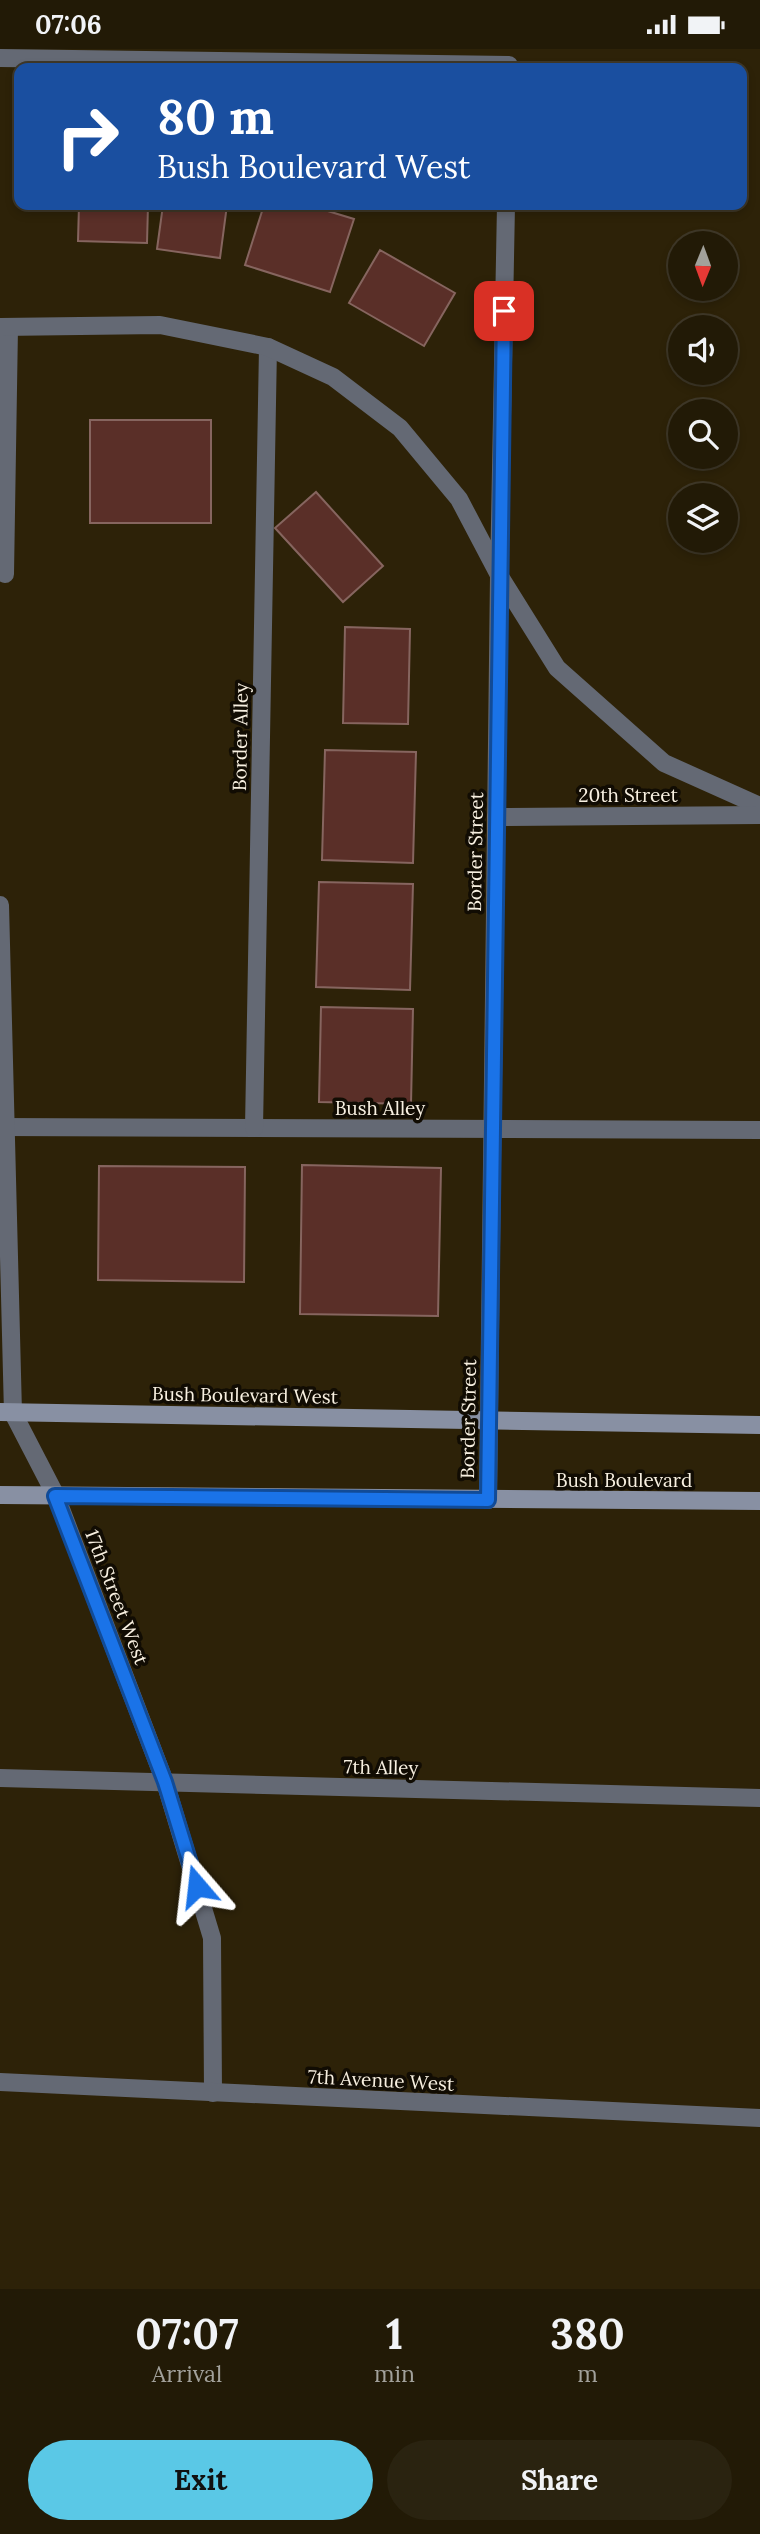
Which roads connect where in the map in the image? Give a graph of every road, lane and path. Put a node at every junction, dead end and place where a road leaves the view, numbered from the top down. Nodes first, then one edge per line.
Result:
1 (0, 58) edge
2 (509, 61) edge
3 (506, 210) edge
4 (5, 327) edge
5 (268, 347) junction
6 (5, 574) dead end
7 (499, 575) junction
8 (760, 806) edge
9 (760, 815) edge
10 (496, 817) junction
11 (0, 905) edge
12 (4, 1127) edge
13 (254, 1128) junction
14 (492, 1129) junction
15 (760, 1130) edge
16 (7, 1413) edge
17 (489, 1420) junction
18 (760, 1425) edge
19 (0, 1495) edge
20 (55, 1496) junction
21 (488, 1500) junction
22 (760, 1501) edge
23 (0, 1778) edge
24 (165, 1782) junction
25 (760, 1798) edge
26 (0, 2082) edge
27 (213, 2093) junction
28 (760, 2117) edge

1 - 2 street
3 - 7 street, Border Street
4 - 5 street
4 - 6 street
5 - 7 street
5 - 13 street, Border Alley
7 - 8 street
7 - 10 street, Border Street
9 - 10 street, 20th Street
10 - 14 street, Border Street
11 - 12 street, 17th Street West
12 - 13 street, Bush Alley
12 - 16 street, 17th Street West
13 - 14 street, Bush Alley
14 - 15 street, Bush Alley
14 - 17 street, Border Street
16 - 17 main road, Bush Boulevard West
16 - 20 street, 17th Street West
17 - 18 main road
17 - 21 street, Border Street
19 - 20 main road
20 - 21 main road
20 - 24 street, 17th Street West
21 - 22 main road, Bush Boulevard
23 - 24 street, 7th Alley
24 - 25 street, 7th Alley
24 - 27 street, 17th Street West
26 - 27 street, 7th Avenue West
27 - 28 street, 7th Avenue West

